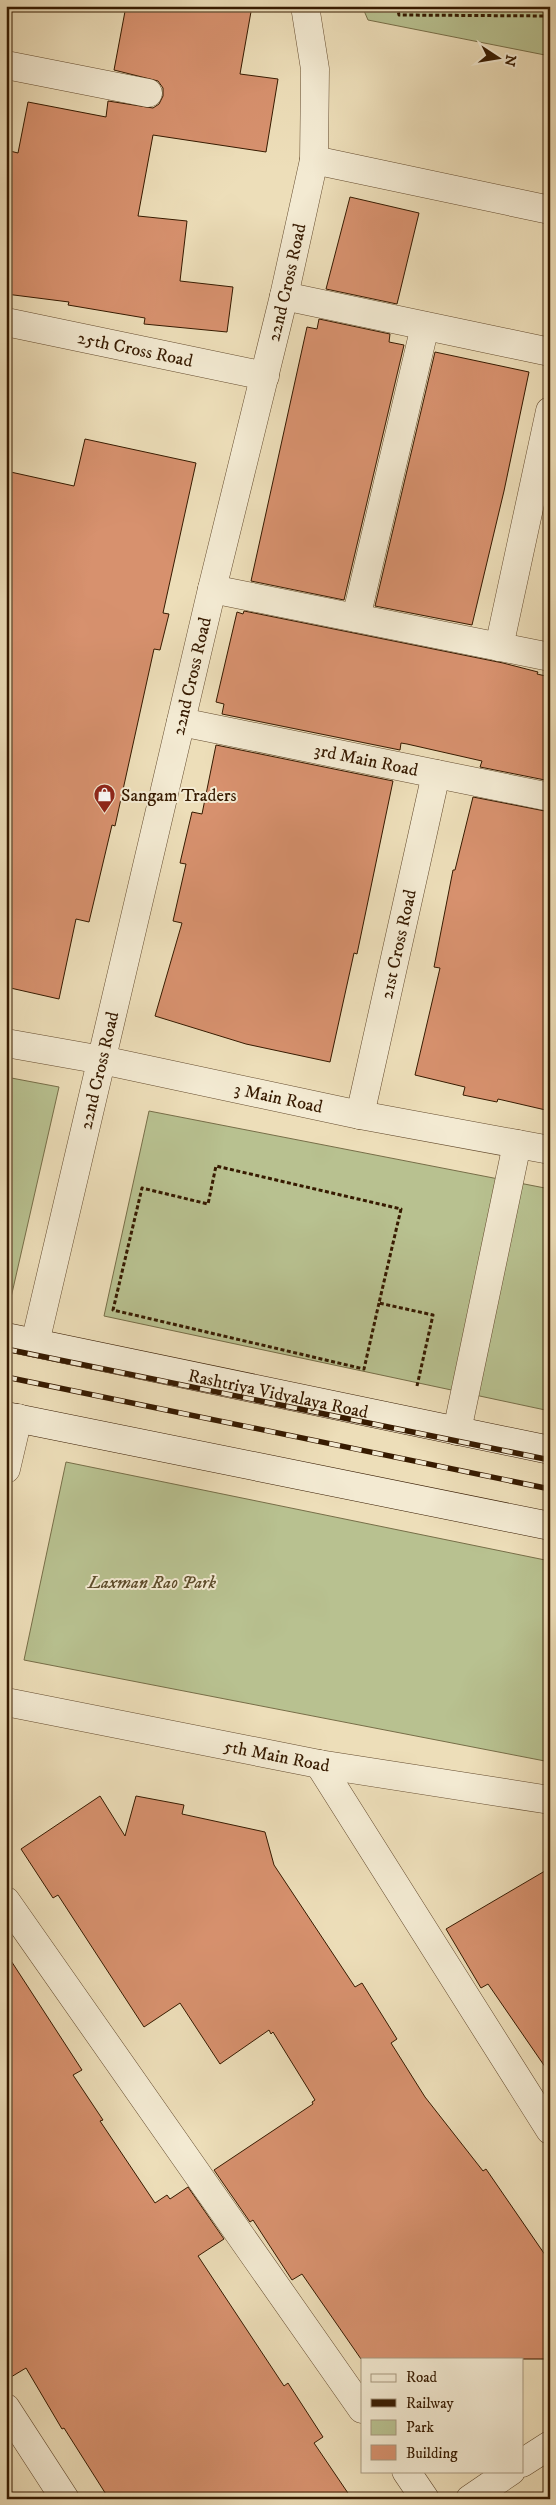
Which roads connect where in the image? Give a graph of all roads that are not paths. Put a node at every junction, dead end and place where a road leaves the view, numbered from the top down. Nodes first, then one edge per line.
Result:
1 (305, 6) edge
2 (6, 66) edge
3 (148, 93) dead end
4 (314, 160) junction
5 (550, 210) edge
6 (284, 296) junction
7 (6, 322) edge
8 (425, 326) junction
9 (550, 352) edge
10 (265, 376) junction
11 (550, 411) edge
12 (212, 589) junction
13 (356, 618) junction
14 (499, 647) junction
15 (550, 657) edge
16 (181, 722) junction
17 (436, 774) junction
18 (550, 797) edge
19 (6, 1043) edge
20 (102, 1060) junction
21 (360, 1115) junction
22 (517, 1144) junction
23 (550, 1150) edge
24 (6, 1337) edge
25 (35, 1343) junction
26 (12, 1417) edge
27 (457, 1431) junction
28 (550, 1450) edge
29 (6, 1469) edge
30 (550, 1526) edge
31 (6, 1702) edge
32 (319, 1764) junction
33 (550, 1800) edge
34 (6, 1901) edge
35 (550, 2130) edge
36 (6, 2408) edge
37 (361, 2408) edge
38 (550, 2445) edge
39 (524, 2462) edge
40 (407, 2472) edge
41 (509, 2472) edge
42 (65, 2499) edge
43 (425, 2499) edge
44 (470, 2499) edge

1 - 4 street, 22nd Cross Road
2 - 3 street
4 - 5 street
4 - 6 street, 22nd Cross Road
6 - 8 street
6 - 10 street, 22nd Cross Road
7 - 10 street, 25th Cross Road
8 - 9 street
8 - 13 street
10 - 12 street, 22nd Cross Road
11 - 14 street
12 - 13 street
12 - 16 street, 22nd Cross Road
13 - 14 street
14 - 15 street
16 - 17 street, 3rd Main Road
16 - 20 street, 22nd Cross Road
17 - 18 street, 3rd Main Road
17 - 21 street, 21st Cross Road
19 - 20 street, 3 Main Road
20 - 21 street, 3 Main Road
20 - 25 street, 22nd Cross Road
21 - 22 street, 3 Main Road
22 - 23 street, 3 Main Road
22 - 27 street
24 - 25 street, Rashtriya Vidyalaya Road
25 - 27 street, Rashtriya Vidyalaya Road
26 - 29 street
26 - 30 street
27 - 28 street, Rashtriya Vidyalaya Road
31 - 32 street, 5th Main Road
32 - 33 street, 5th Main Road
32 - 35 street
34 - 37 street
36 - 42 street
38 - 39 street
40 - 43 street
41 - 44 street

